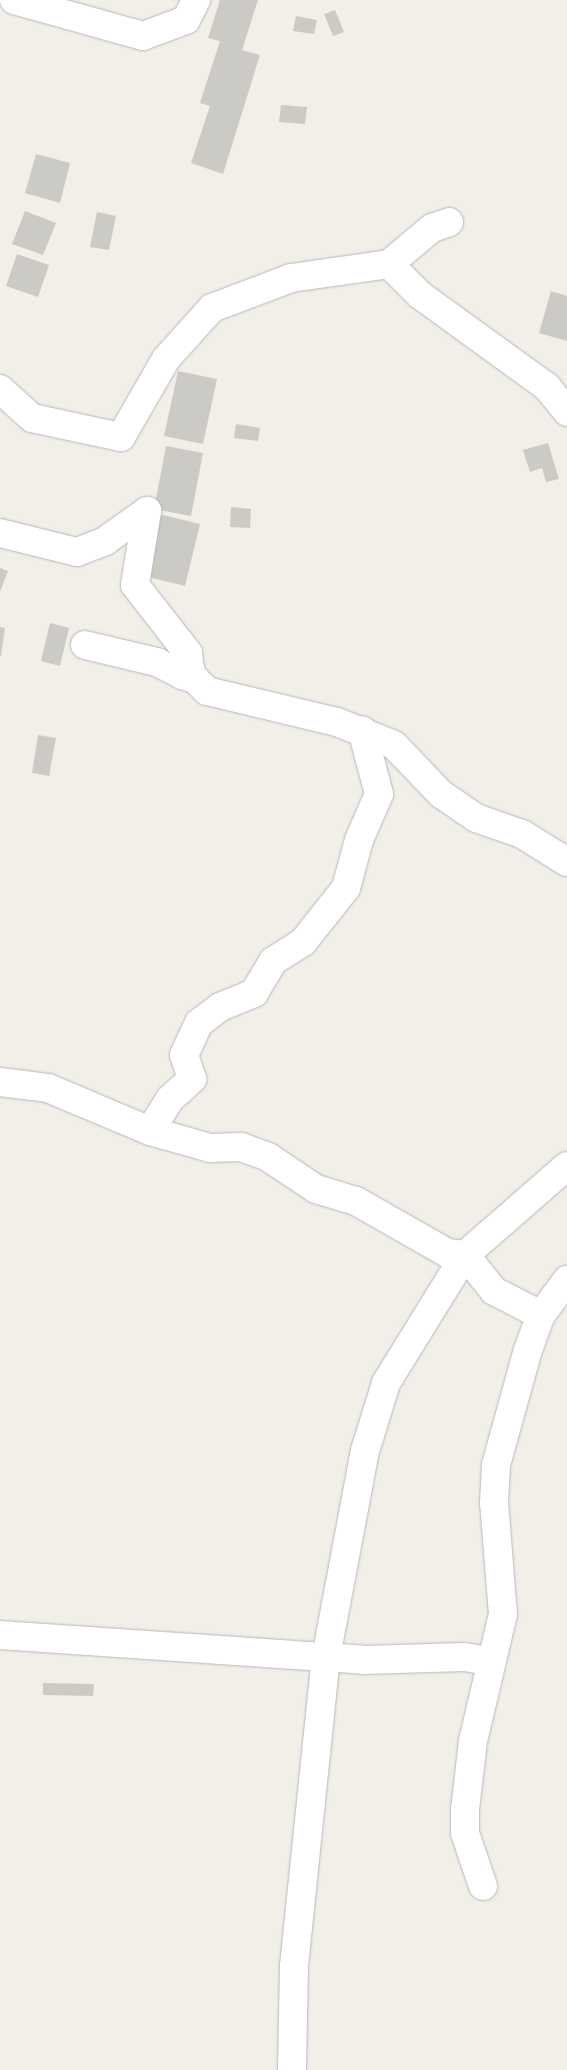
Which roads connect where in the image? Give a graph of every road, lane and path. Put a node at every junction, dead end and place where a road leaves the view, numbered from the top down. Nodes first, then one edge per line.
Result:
1 (14, 0) edge
2 (196, 0) edge
3 (449, 222) dead end
4 (390, 264) junction
5 (0, 389) edge
6 (567, 412) edge
7 (0, 534) edge
8 (85, 645) dead end
9 (182, 675) junction
10 (362, 730) junction
11 (567, 862) edge
12 (0, 1082) edge
13 (150, 1131) junction
14 (567, 1166) edge
15 (465, 1256) junction
16 (567, 1280) edge
17 (541, 1315) junction
18 (0, 1635) edge
19 (326, 1656) junction
20 (490, 1661) junction
21 (483, 1886) dead end
22 (292, 2070) edge

1 - 2 street
3 - 4 street
4 - 5 street
4 - 6 street
7 - 9 street
8 - 9 street
9 - 10 street
10 - 11 street
10 - 13 street
12 - 13 street
13 - 15 street
14 - 15 street
15 - 17 street
15 - 19 street
16 - 17 street
17 - 20 street
18 - 19 street
19 - 20 street
19 - 22 street
20 - 21 street

